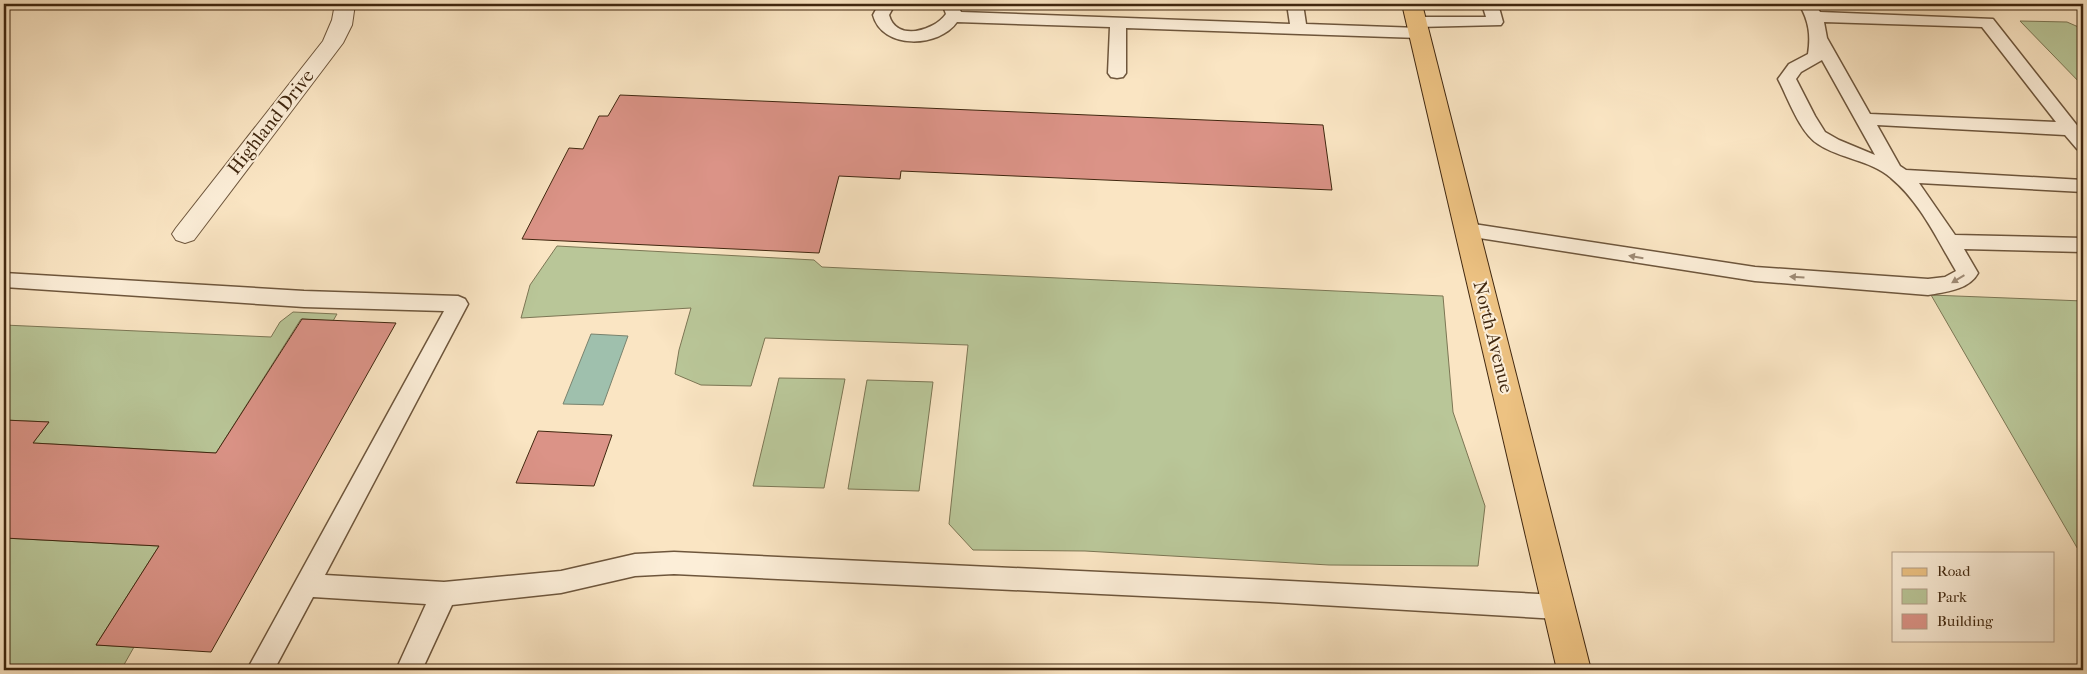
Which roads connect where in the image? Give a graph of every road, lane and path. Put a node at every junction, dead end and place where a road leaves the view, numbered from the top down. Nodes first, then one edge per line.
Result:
1 (345, 4) edge
2 (887, 4) edge
3 (1294, 4) edge
4 (1490, 4) edge
5 (1961, 4) edge
6 (951, 10) edge
7 (1812, 10) edge
8 (1416, 20) edge
9 (1974, 22) junction
10 (1118, 23) junction
11 (1299, 29) junction
12 (1819, 40) junction
13 (1117, 73) dead end
14 (1864, 119) junction
15 (2071, 129) junction
16 (2083, 145) edge
17 (1897, 174) junction
18 (2083, 186) edge
19 (1467, 230) junction
20 (185, 234) dead end
21 (1948, 242) junction
22 (2083, 246) edge
23 (4, 280) edge
24 (306, 584) junction
25 (444, 594) junction
26 (1558, 607) junction
27 (260, 670) edge
28 (409, 670) edge
29 (1574, 670) edge

1 - 20 street, Highland Drive
2 - 6 lane
3 - 11 lane
4 - 8 lane
5 - 9 lane
6 - 10 lane
7 - 9 lane
7 - 12 lane
8 - 11 lane
8 - 19 main road, North Avenue
9 - 15 lane
10 - 11 lane
10 - 13 lane
12 - 14 lane
12 - 17 lane
14 - 15 lane
14 - 17 lane
15 - 16 lane
17 - 18 lane
17 - 21 lane
21 -> 19 lane
19 - 26 main road, North Avenue
21 - 22 lane
23 - 24 lane
24 - 25 lane
24 - 27 lane
25 - 26 lane
25 - 28 lane
26 - 29 main road, North Avenue

